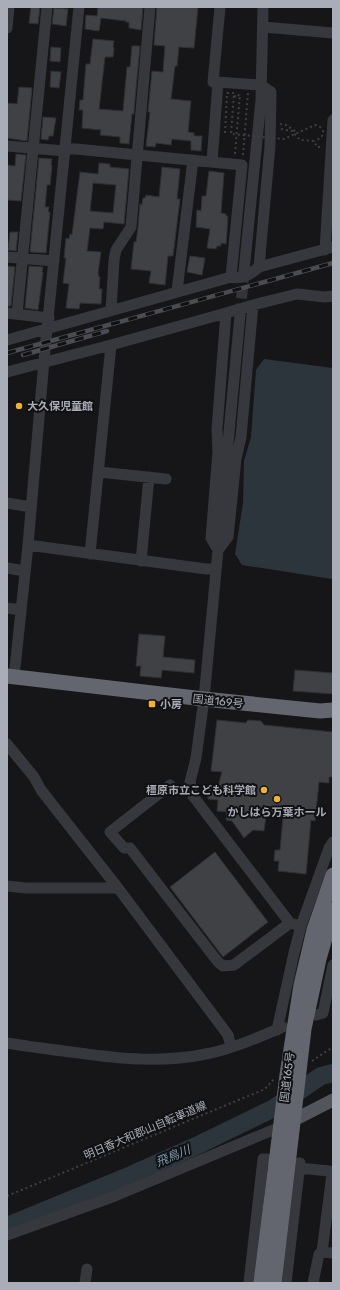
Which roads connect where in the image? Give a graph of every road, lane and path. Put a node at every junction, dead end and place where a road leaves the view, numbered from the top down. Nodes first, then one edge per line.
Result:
1 (9, 7) edge
2 (47, 7) edge
3 (79, 7) edge
4 (150, 7) edge
5 (220, 7) edge
6 (263, 7) edge
7 (7, 27) edge
8 (262, 27) junction
9 (333, 33) edge
10 (218, 82) junction
11 (245, 84) junction
12 (261, 85) junction
13 (333, 120) edge
14 (274, 123) dead end
15 (276, 129) dead end
16 (298, 132) junction
17 (224, 140) dead end
18 (7, 146) edge
19 (34, 148) junction
20 (65, 150) junction
21 (138, 155) junction
22 (193, 160) junction
23 (242, 161) junction
24 (212, 162) junction
25 (329, 249) edge
26 (7, 257) edge
27 (22, 258) junction
28 (54, 261) junction
29 (259, 267) junction
30 (244, 271) tunnel mouth
31 (231, 277) junction
32 (177, 291) junction
33 (333, 296) edge
34 (253, 305) junction
35 (111, 310) junction
36 (226, 312) junction
37 (12, 314) edge
38 (240, 315) tunnel mouth
39 (48, 323) junction
40 (7, 340) edge
41 (110, 345) junction
42 (44, 362) junction
43 (7, 372) edge
44 (99, 472) junction
45 (149, 477) junction
46 (166, 479) dead end
47 (7, 504) edge
48 (31, 507) junction
49 (28, 546) junction
50 (218, 550) junction
51 (90, 554) junction
52 (141, 561) junction
53 (7, 568) edge
54 (216, 569) junction
55 (25, 571) junction
56 (7, 608) edge
57 (21, 610) junction
58 (11, 677) edge
59 (204, 700) junction
60 (329, 713) edge
61 (7, 744) edge
62 (170, 786) dead end
63 (333, 842) edge
64 (333, 875) edge
65 (7, 886) edge
66 (118, 888) junction
67 (333, 910) edge
68 (290, 923) junction
69 (301, 926) junction
70 (333, 965) edge
71 (316, 1015) dead end
72 (7, 1043) edge
73 (231, 1047) junction
74 (333, 1047) edge
75 (293, 1073) junction
76 (333, 1100) edge
77 (287, 1120) junction
78 (267, 1159) dead end
79 (332, 1174) edge
80 (7, 1196) edge
81 (7, 1235) edge
82 (322, 1252) junction
83 (333, 1253) edge
84 (86, 1269) dead end
85 (85, 1283) edge
86 (249, 1283) edge
87 (261, 1283) edge
88 (274, 1283) edge
89 (286, 1283) edge
90 (313, 1283) edge

1 - 7 street
2 - 19 street
3 - 20 street
4 - 21 street
5 - 10 street
6 - 8 street
8 - 9 street
8 - 12 street
10 - 11 street
10 - 24 street
11 - 12 street
11 - 23 path
11 - 23 path
12 - 29 street
12 - 30 street
13 - 25 street
14 - 16 path
15 - 16 path, bridge
16 - 17 path, bridge
18 - 19 street
19 - 20 street
19 - 27 street
20 - 21 street
20 - 28 street
21 - 22 street
21 - 35 street
22 - 24 street
22 - 32 street
23 - 24 street
23 - 31 street
25 - 29 street
26 - 27 street
27 - 28 street
27 - 37 street
28 - 39 street
29 - 31 street
31 - 32 street
32 - 35 street
33 - 34 street
34 - 36 street
34 - 50 street
35 - 39 street
36 - 41 street
36 - 50 street
37 - 39 street
38 - 50 street
39 - 40 street
39 - 42 street
41 - 42 street
41 - 44 street
42 - 43 street
42 - 48 street
44 - 45 street
44 - 51 street
45 - 46 street
45 - 52 street
47 - 48 street
48 - 49 street
49 - 51 street
49 - 55 street
50 - 54 street
51 - 52 street
52 - 54 street
53 - 55 street
54 - 59 street
55 - 57 street
56 - 57 street
57 - 58 street
58 - 59 highway, 国道169号
59 - 60 highway, 国道169号
59 - 68 street
61 - 66 street
62 - 68 street
63 - 69 street
64 - 75 highway, 国道165号
65 - 66 street
66 - 73 street
67 - 75 highway, 国道165号
68 - 69 street
69 - 73 street
70 - 71 street
72 - 73 street
74 - 75 path, 明日香大和郡山自転車道線
75 - 77 highway, 国道165号
75 - 80 path, 明日香大和郡山自転車道線
76 - 77 main road
77 - 81 street
77 - 87 highway, 国道165号
77 - 88 highway, 国道165号
78 - 86 street
79 - 82 street
79 - 89 street
82 - 83 street
82 - 90 street
84 - 85 street

